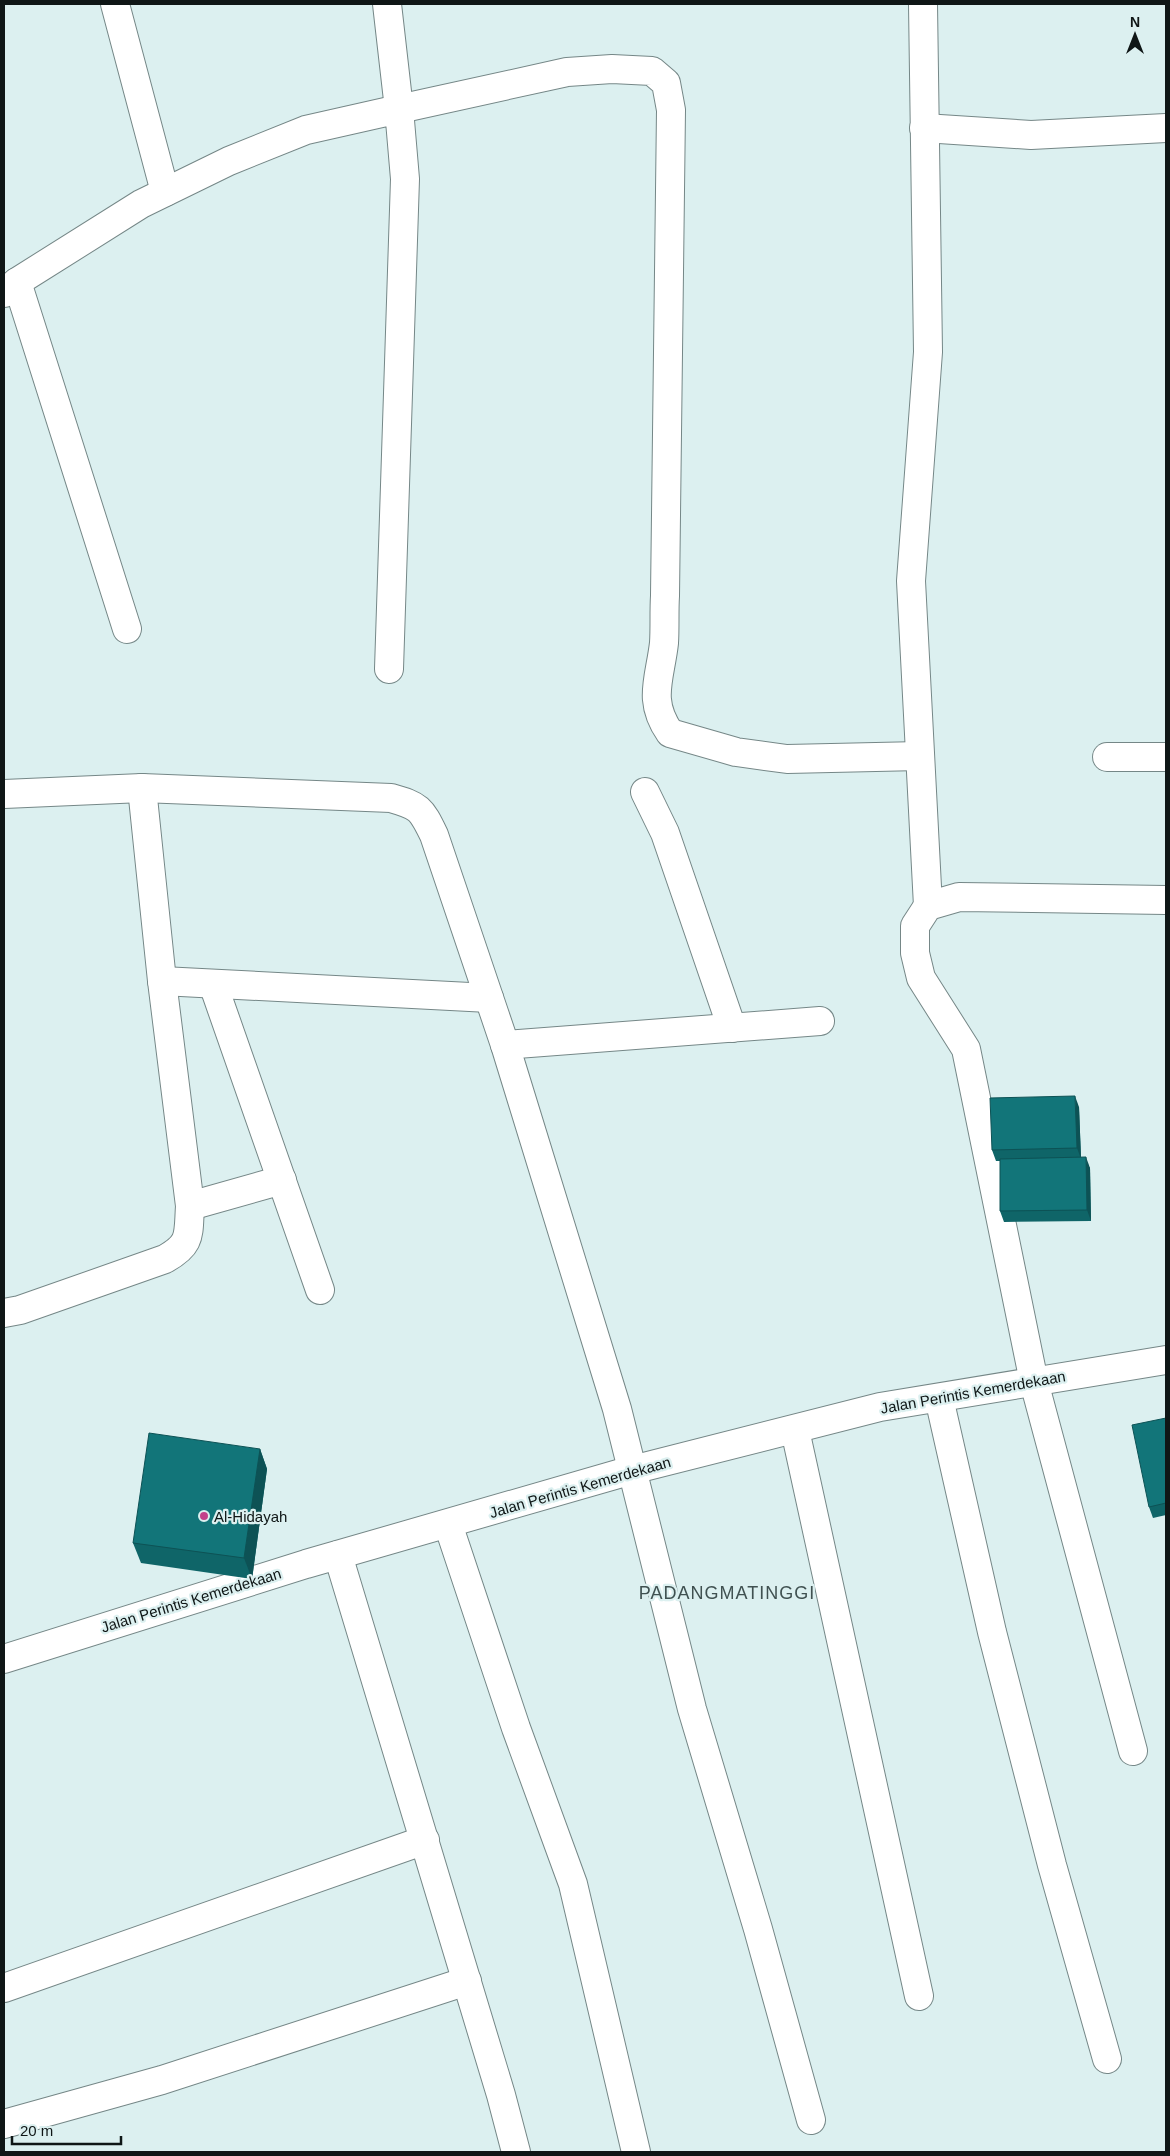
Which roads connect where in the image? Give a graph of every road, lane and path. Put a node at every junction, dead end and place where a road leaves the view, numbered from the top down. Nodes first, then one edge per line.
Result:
1 (115, 4) edge
2 (387, 4) edge
3 (922, 4) edge
4 (399, 109) junction
5 (924, 128) junction
6 (1166, 128) edge
7 (165, 192) junction
8 (10, 288) edge
9 (127, 629) dead end
10 (389, 669) dead end
11 (920, 756) junction
12 (1107, 757) dead end
13 (1166, 757) edge
14 (142, 788) junction
15 (645, 792) dead end
16 (4, 794) edge
17 (1166, 900) edge
18 (928, 906) junction
19 (162, 980) junction
20 (213, 984) junction
21 (489, 998) junction
22 (820, 1021) dead end
23 (732, 1028) junction
24 (505, 1045) junction
25 (282, 1180) junction
26 (190, 1206) junction
27 (320, 1290) dead end
28 (4, 1313) edge
29 (1166, 1360) edge
30 (1034, 1382) junction
31 (939, 1398) junction
32 (795, 1430) junction
33 (632, 1470) junction
34 (448, 1524) junction
35 (338, 1555) junction
36 (4, 1659) edge
37 (1133, 1751) dead end
38 (424, 1840) junction
39 (467, 1982) junction
40 (4, 1988) edge
41 (918, 1996) dead end
42 (1107, 2059) dead end
43 (810, 2120) dead end
44 (4, 2124) edge
45 (516, 2152) edge
46 (636, 2152) edge

1 - 7 street
2 - 4 street
3 - 5 street
4 - 7 street
4 - 10 street
4 - 11 street
5 - 6 street
5 - 11 street
7 - 8 street
8 - 9 street
11 - 18 street
12 - 13 street
14 - 16 street
14 - 19 street
14 - 21 street
15 - 23 street
17 - 18 street
18 - 30 street
19 - 20 street
19 - 26 street
20 - 21 street
20 - 25 street
21 - 24 street
22 - 23 street
23 - 24 street
24 - 33 street
25 - 26 street
25 - 27 street
26 - 28 street
29 - 30 street, Jalan Perintis Kemerdekaan
30 - 31 street, Jalan Perintis Kemerdekaan
30 - 37 street
31 - 32 street, Jalan Perintis Kemerdekaan
31 - 42 street
32 - 33 street, Jalan Perintis Kemerdekaan
32 - 41 street
33 - 34 street, Jalan Perintis Kemerdekaan
33 - 43 street
34 - 35 street, Jalan Perintis Kemerdekaan
34 - 46 street
35 - 36 street, Jalan Perintis Kemerdekaan
35 - 38 street
38 - 39 street
38 - 40 street
39 - 44 street
39 - 45 street

